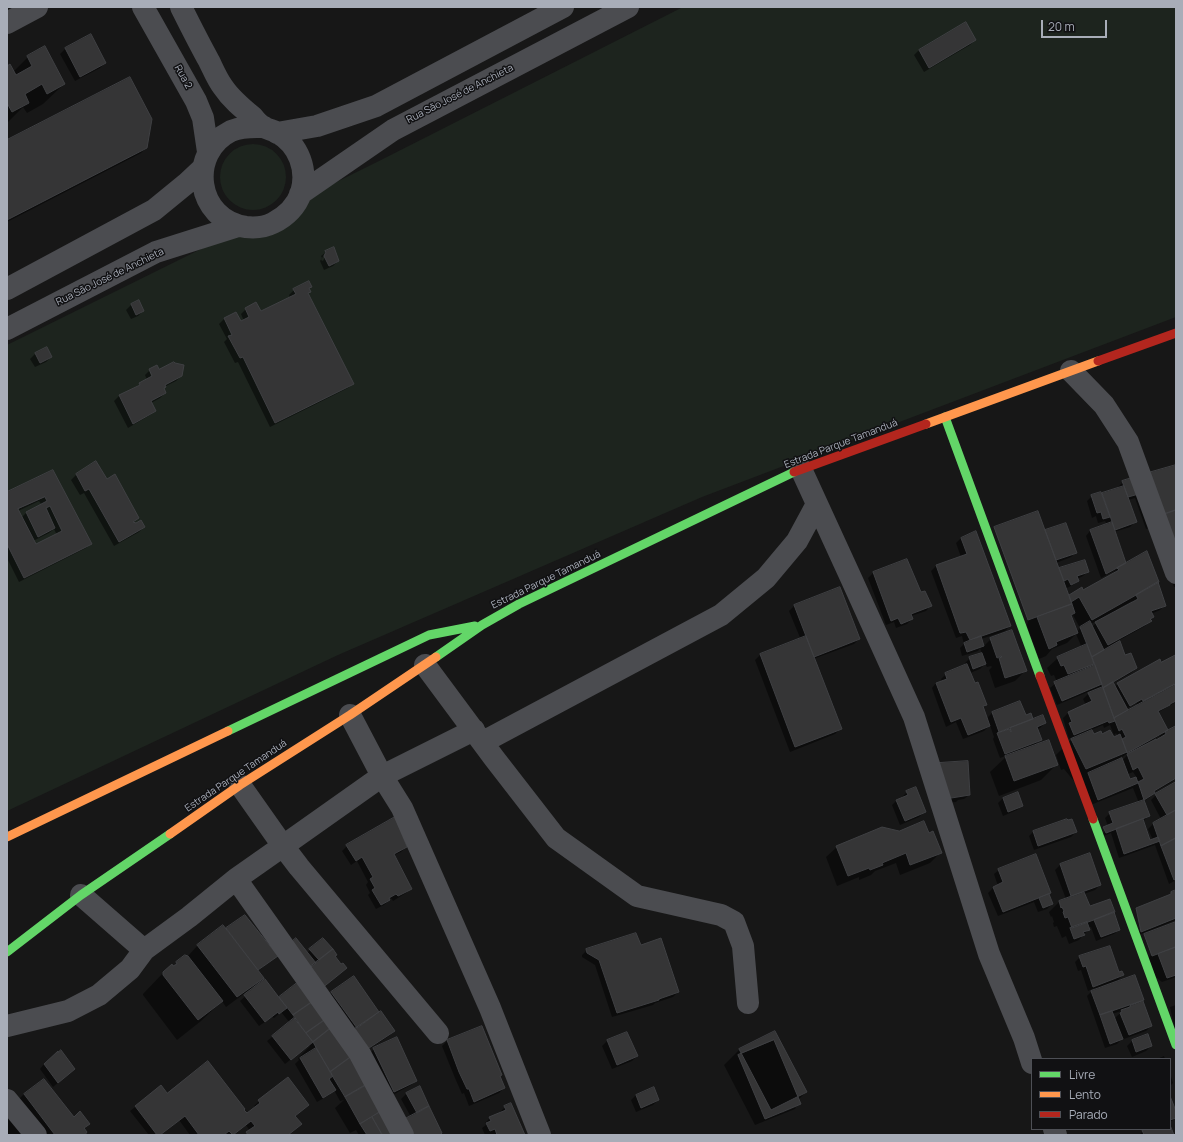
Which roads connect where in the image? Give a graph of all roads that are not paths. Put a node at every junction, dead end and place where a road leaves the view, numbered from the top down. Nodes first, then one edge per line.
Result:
1 (37, 7) edge
2 (143, 7) edge
3 (180, 7) edge
4 (563, 7) edge
5 (628, 7) edge
6 (7, 23) edge
7 (271, 130) junction
8 (206, 160) junction
9 (300, 194) junction
10 (238, 226) junction
11 (7, 289) edge
12 (7, 329) edge
13 (1176, 333) edge
14 (1071, 371) junction
15 (945, 417) junction
16 (801, 469) junction
17 (817, 504) junction
18 (1176, 573) edge
19 (482, 625) junction
20 (425, 665) junction
21 (350, 715) junction
22 (478, 736) junction
23 (382, 776) junction
24 (240, 785) junction
25 (7, 837) edge
26 (283, 846) junction
27 (236, 879) junction
28 (81, 895) junction
29 (144, 950) junction
30 (7, 952) edge
31 (748, 1003) dead end
32 (7, 1026) edge
33 (438, 1033) dead end
34 (1176, 1045) edge
35 (1031, 1060) edge
36 (7, 1100) edge
37 (36, 1135) edge
38 (403, 1135) edge
39 (540, 1135) edge

1 - 6 street
2 - 8 street, Rua 2
3 - 7 street
4 - 7 street
5 - 9 street, Rua São José de Anchieta
7 - 8 street
7 - 9 street, Rua São José de Anchieta
8 - 10 street, Rua São José de Anchieta
8 - 11 street
9 - 10 street, Rua São José de Anchieta
10 - 12 street, Rua São José de Anchieta
13 - 14 main road, Estrada Parque Tamanduá
14 - 15 main road, Estrada Parque Tamanduá
14 - 18 street
15 - 16 main road, Estrada Parque Tamanduá
15 - 34 main road
16 - 17 street
16 - 19 main road, Estrada Parque Tamanduá
17 - 22 street
17 - 35 street
19 - 20 main road, Estrada Parque Tamanduá
19 - 25 main road, Estrada Parque Tamanduá
20 - 21 main road, Estrada Parque Tamanduá
20 - 22 street
21 - 23 street
21 - 24 main road, Estrada Parque Tamanduá
22 - 23 street
22 - 31 street
23 - 26 street
23 - 39 street
24 - 26 street
24 - 28 main road, Estrada Parque Tamanduá
26 - 27 street
26 - 33 street
27 - 29 street
27 - 38 street
28 - 29 street
28 - 30 main road, Estrada Parque Tamanduá
29 - 32 street
36 - 37 street

